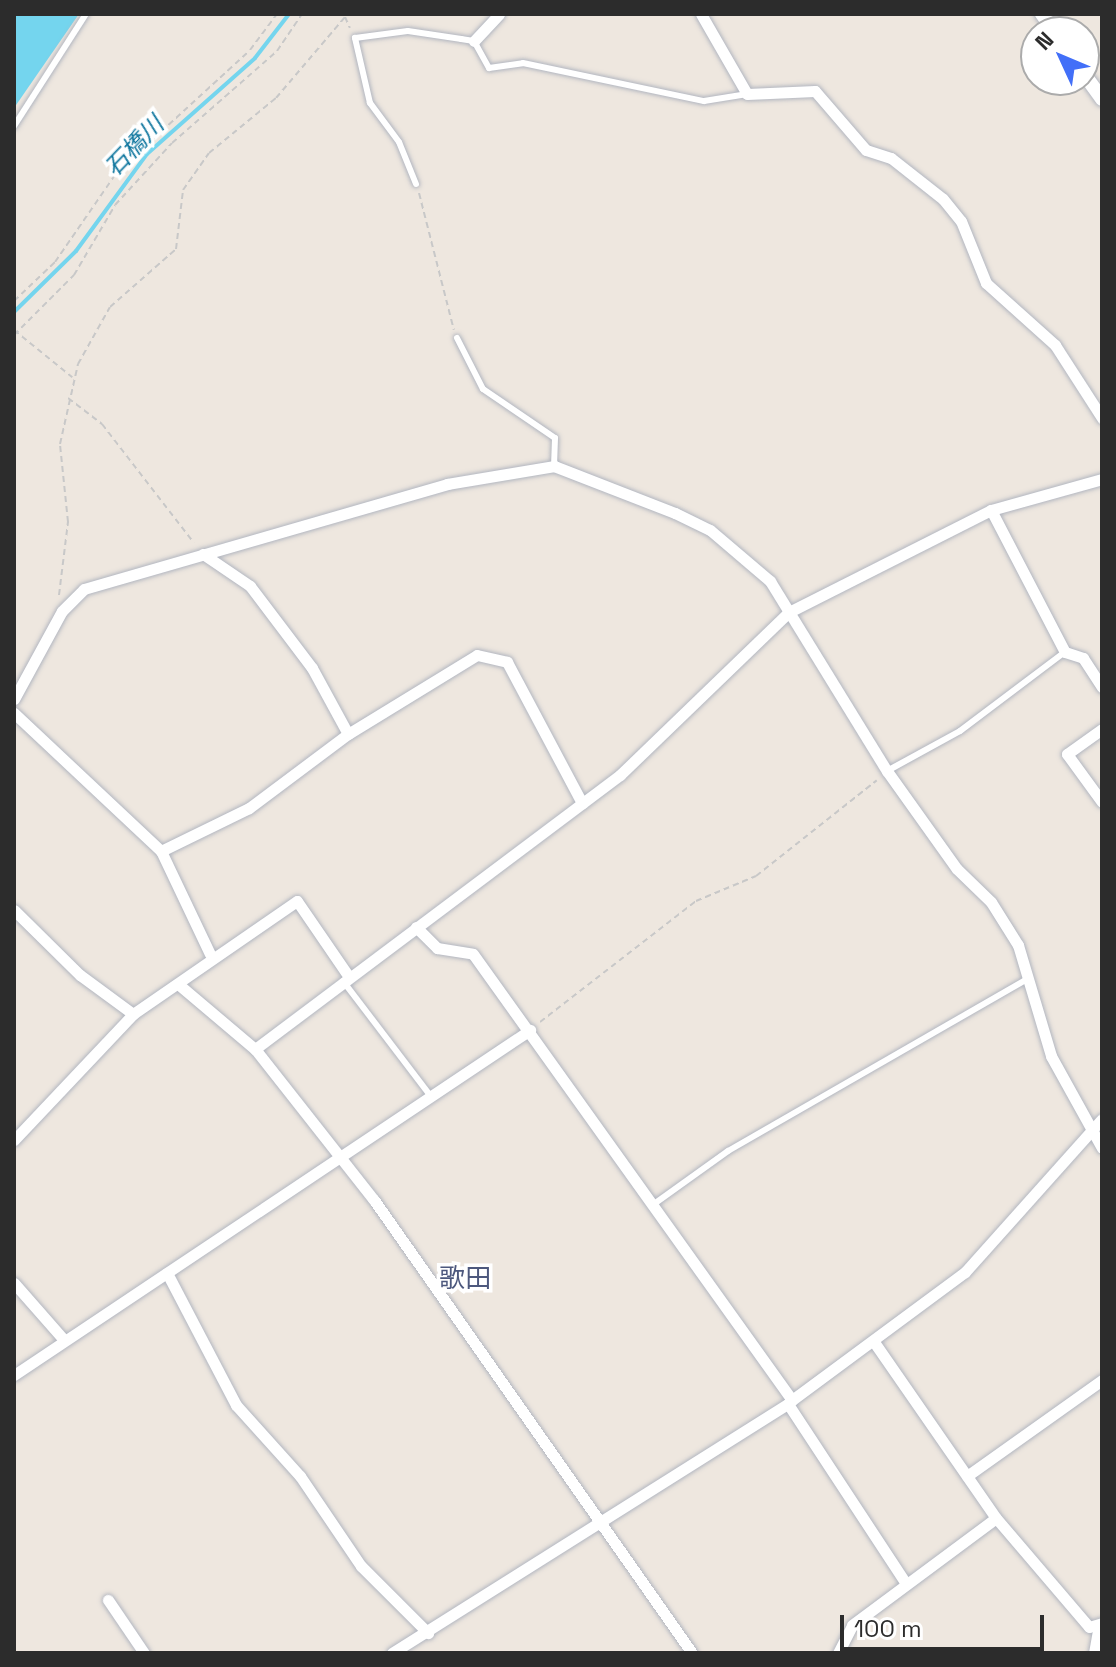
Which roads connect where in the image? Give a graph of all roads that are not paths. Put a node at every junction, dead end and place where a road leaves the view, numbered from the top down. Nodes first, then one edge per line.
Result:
1 (86, 14) edge
2 (499, 14) edge
3 (701, 14) edge
4 (474, 41) junction
5 (747, 94) junction
6 (14, 126) edge
7 (416, 184) road end
8 (457, 338) road end
9 (1102, 418) edge
10 (554, 466) junction
11 (1102, 479) edge
12 (991, 510) junction
13 (203, 554) junction
14 (789, 612) junction
15 (1065, 652) junction
16 (1102, 687) edge
17 (14, 699) edge
18 (14, 713) edge
19 (1102, 729) edge
20 (348, 734) junction
21 (887, 771) junction
22 (1102, 802) edge
23 (582, 803) junction
24 (161, 851) junction
25 (14, 910) edge
26 (416, 927) junction
27 (210, 954) junction
28 (346, 979) junction
29 (1028, 979) junction
30 (178, 984) junction
31 (133, 1014) junction
32 (530, 1030) junction
33 (255, 1049) junction
34 (429, 1094) junction
35 (1102, 1119) edge
36 (1091, 1132) junction
37 (14, 1140) edge
38 (1102, 1148) edge
39 (340, 1161) junction
40 (654, 1204) junction
41 (167, 1273) junction
42 (14, 1283) edge
43 (64, 1340) junction
44 (874, 1342) junction
45 (14, 1375) edge
46 (1102, 1380) edge
47 (790, 1402) junction
48 (967, 1476) junction
49 (996, 1518) junction
50 (600, 1523) junction
51 (905, 1582) junction
52 (108, 1600) dead end
53 (1101, 1625) edge
54 (428, 1633) junction
55 (144, 1653) edge
56 (392, 1653) edge
57 (692, 1653) edge
58 (838, 1653) edge
59 (1094, 1653) edge

1 - 6 lane
2 - 4 street
3 - 5 street
4 - 5 lane
4 - 7 lane
5 - 9 street
8 - 10 lane
10 - 13 street
10 - 14 street
11 - 12 street
12 - 14 street
12 - 15 street
13 - 17 street
13 - 20 street
14 - 21 street
14 - 23 street
15 - 16 street
15 - 21 lane
18 - 24 street
19 - 22 street
20 - 23 street
20 - 24 street
21 - 29 street
23 - 26 street
24 - 27 street
25 - 31 street
26 - 28 street
26 - 32 street
27 - 28 street
27 - 30 street
28 - 33 street
28 - 34 lane
29 - 36 street
29 - 40 lane
30 - 31 street
30 - 33 street
31 - 37 street
32 - 34 street
32 - 40 street
33 - 39 street
34 - 39 street
35 - 36 street
36 - 38 street
36 - 44 street
39 - 41 street
39 - 50 street
40 - 47 street
41 - 43 street
41 - 54 street
42 - 43 street
43 - 45 street
44 - 47 street
44 - 48 street
46 - 48 street
47 - 50 street
47 - 51 street
48 - 49 street
49 - 51 street
49 - 53 street
50 - 54 street
50 - 57 street
51 - 58 street
52 - 55 street
53 - 59 street
54 - 56 street

